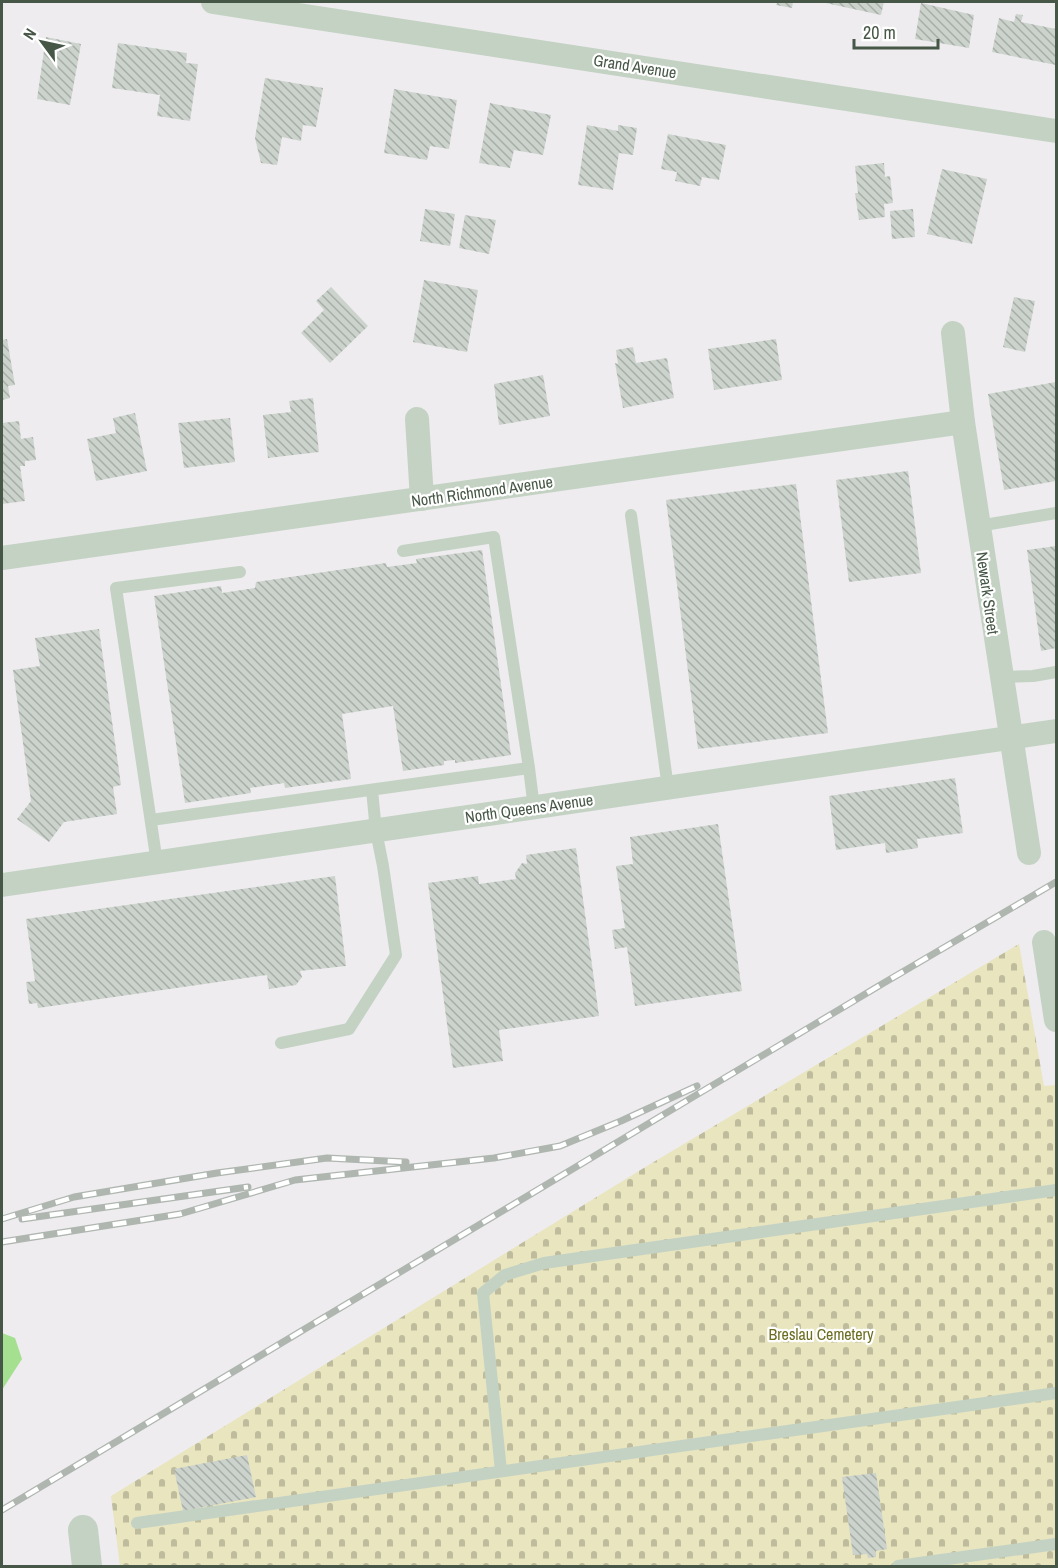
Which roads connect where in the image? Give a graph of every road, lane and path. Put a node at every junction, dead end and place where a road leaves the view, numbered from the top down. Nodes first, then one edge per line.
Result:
1 (213, 2) edge
2 (1056, 131) edge
3 (953, 333) dead end
4 (417, 419) dead end
5 (963, 422) junction
6 (422, 499) junction
7 (1056, 513) edge
8 (631, 515) dead end
9 (978, 526) junction
10 (404, 551) dead end
11 (2, 558) edge
12 (240, 572) dead end
13 (1056, 672) edge
14 (1001, 677) junction
15 (1056, 731) edge
16 (1010, 738) junction
17 (529, 768) junction
18 (668, 788) junction
19 (372, 790) junction
20 (534, 808) junction
21 (151, 820) junction
22 (376, 831) junction
23 (1029, 853) dead end
24 (158, 862) junction
25 (2, 885) edge
26 (1044, 942) dead end
27 (1056, 1020) edge
28 (281, 1043) dead end
29 (1056, 1190) edge
30 (1056, 1393) edge
31 (501, 1471) junction
32 (136, 1523) dead end
33 (82, 1530) dead end
34 (1056, 1544) edge
35 (87, 1566) edge
36 (898, 1566) edge

1 - 2 street, Grand Avenue
3 - 5 street, Newark Street
4 - 6 street
5 - 6 street, North Richmond Avenue
5 - 9 street, Newark Street
6 - 11 street, North Richmond Avenue
7 - 9 lane
8 - 18 lane
9 - 14 street, Newark Street
10 - 17 lane
12 - 21 lane
13 - 14 lane
14 - 16 street, Newark Street
15 - 16 street, North Queens Avenue
16 - 18 street, North Queens Avenue
16 - 23 street, Newark Street
17 - 19 lane
17 - 20 lane
18 - 20 street, North Queens Avenue
19 - 21 lane
19 - 22 lane
20 - 22 street, North Queens Avenue
21 - 24 lane
22 - 24 street, North Queens Avenue
22 - 28 lane
24 - 25 street, North Queens Avenue
26 - 27 street
29 - 31 lane
30 - 31 lane
31 - 32 lane
33 - 35 street
34 - 36 lane

